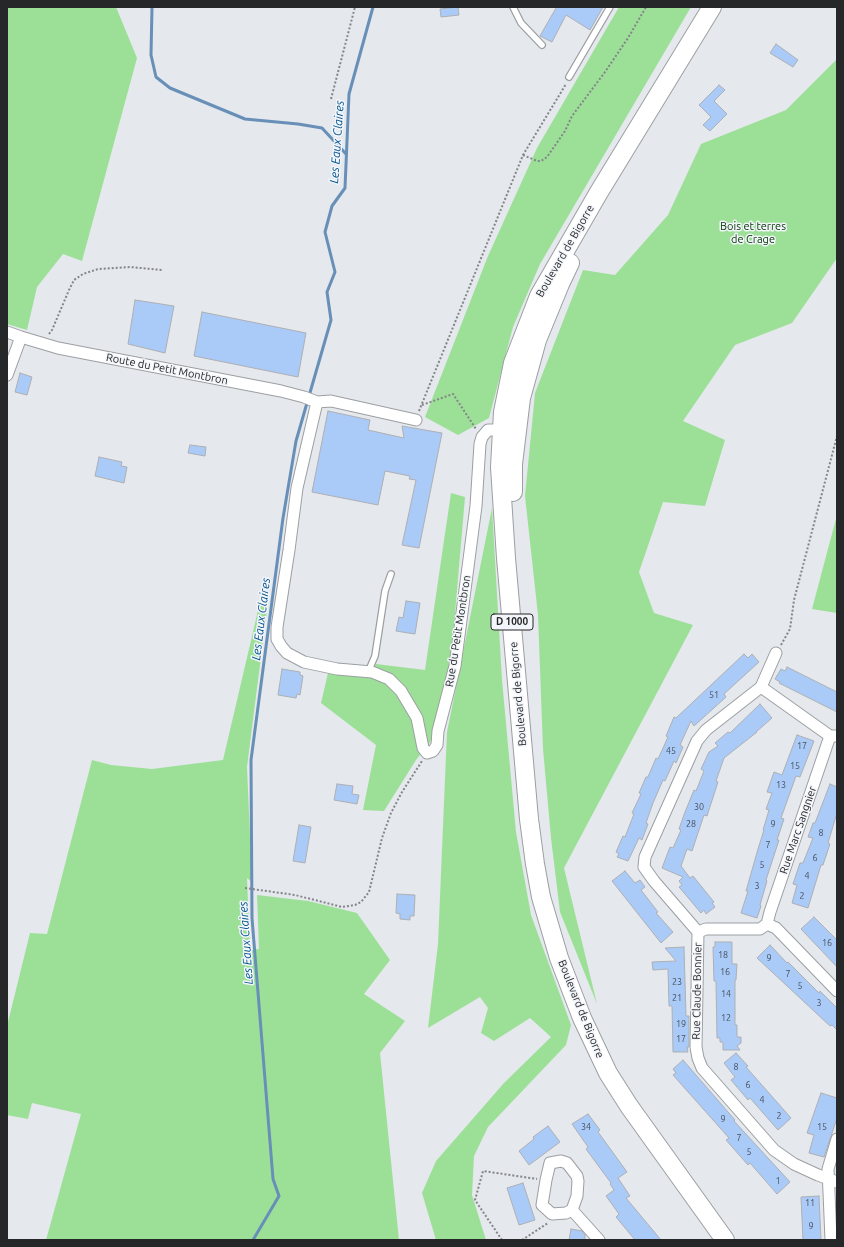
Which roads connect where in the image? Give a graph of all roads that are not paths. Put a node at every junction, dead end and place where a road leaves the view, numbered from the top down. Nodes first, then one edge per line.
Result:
1 (513, 7) edge
2 (610, 7) edge
3 (712, 7) edge
4 (722, 7) edge
5 (542, 45) dead end
6 (570, 77) road end
7 (7, 332) edge
8 (21, 337) junction
9 (7, 374) edge
10 (311, 400) junction
11 (416, 420) road end
12 (501, 430) junction
13 (391, 574) dead end
14 (776, 652) road end
15 (368, 672) junction
16 (761, 687) junction
17 (834, 736) edge
18 (768, 924) junction
19 (698, 932) junction
20 (837, 991) edge
21 (837, 1139) edge
22 (832, 1180) edge
23 (572, 1210) junction
24 (599, 1240) edge
25 (725, 1240) edge
26 (735, 1240) edge
27 (831, 1240) edge

1 - 5 lane
2 - 6 lane
3 - 12 main road, Boulevard de Bigorre / D 1000
4 - 26 main road, Boulevard de Bigorre / D 1000
7 - 8 street, Route du Petit Montbron
8 - 9 street
8 - 10 street, Route du Petit Montbron
10 - 11 street, Route du Petit Montbron
10 - 15 street
12 - 15 street, Rue du Petit Montbron
12 - 25 main road, Boulevard de Bigorre / D 1000
13 - 15 lane
14 - 16 street, Rue Claude Bonnier
16 - 17 street
16 - 19 street, Rue Claude Bonnier
17 - 18 street, Rue Marc Sangnier
18 - 19 street
18 - 20 street
19 - 22 street, Rue Claude Bonnier
21 - 22 street
22 - 27 street
23 - 23 street
23 - 24 street

